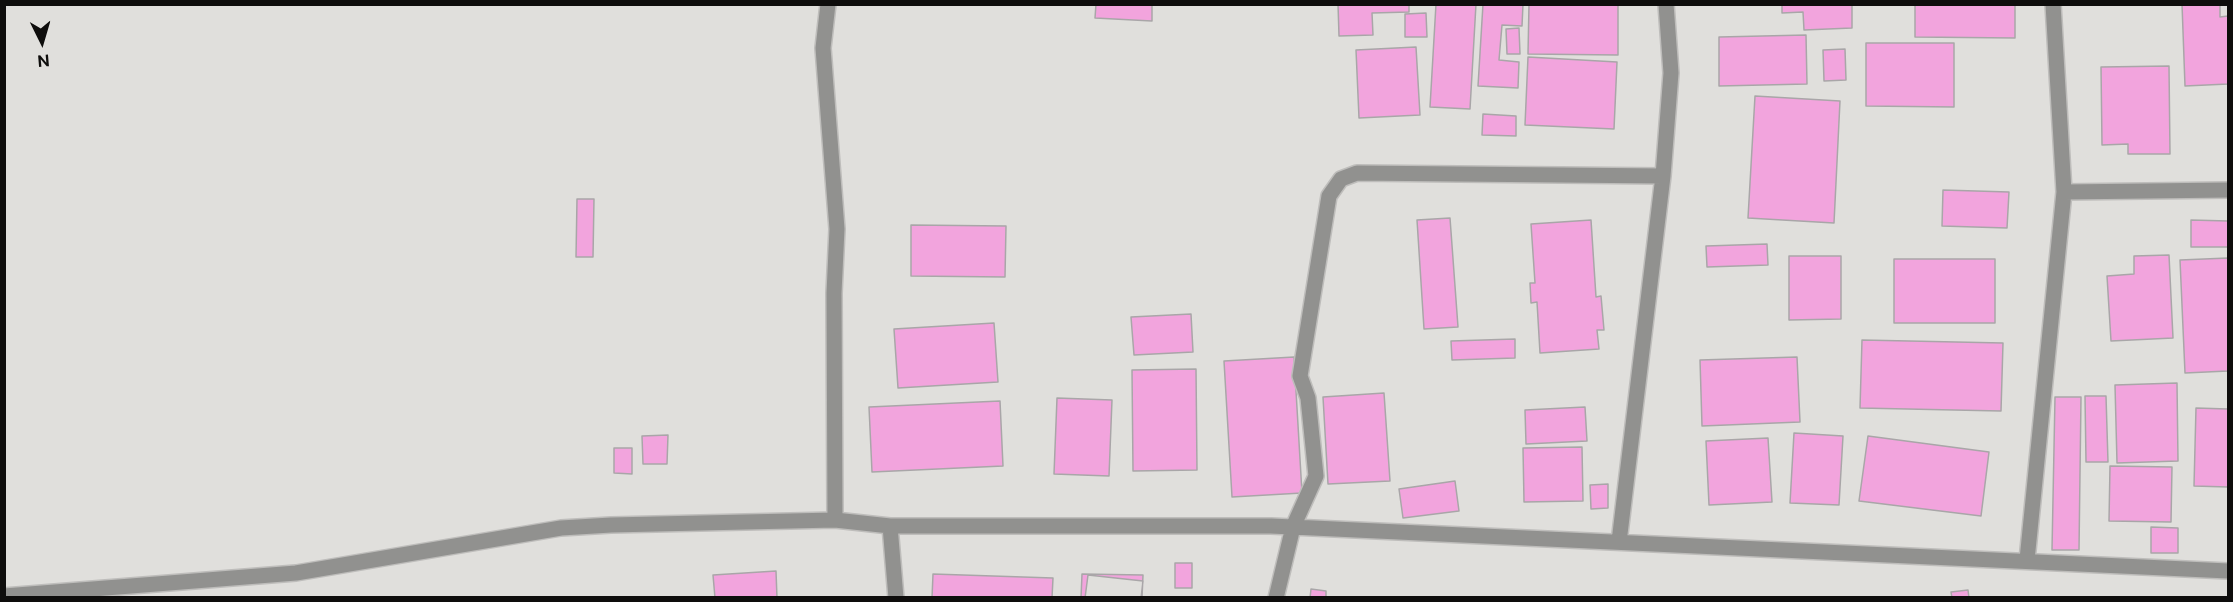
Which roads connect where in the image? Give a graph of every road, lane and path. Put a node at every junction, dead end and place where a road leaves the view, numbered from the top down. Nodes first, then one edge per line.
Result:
1 (828, 4) edge
2 (1666, 4) edge
3 (2053, 4) edge
4 (1663, 176) junction
5 (2229, 190) edge
6 (2064, 192) junction
7 (835, 520) junction
8 (890, 526) junction
9 (1293, 527) junction
10 (1619, 542) junction
11 (2027, 560) junction
12 (2229, 571) edge
13 (4, 596) edge
14 (896, 597) edge
15 (1276, 597) edge

1 - 7 street
2 - 4 street
3 - 6 street
4 - 9 street
4 - 10 street
5 - 6 street
6 - 11 street
7 - 8 street
7 - 13 street
8 - 9 street
8 - 14 street
9 - 10 street
9 - 15 street
10 - 11 street
11 - 12 street

